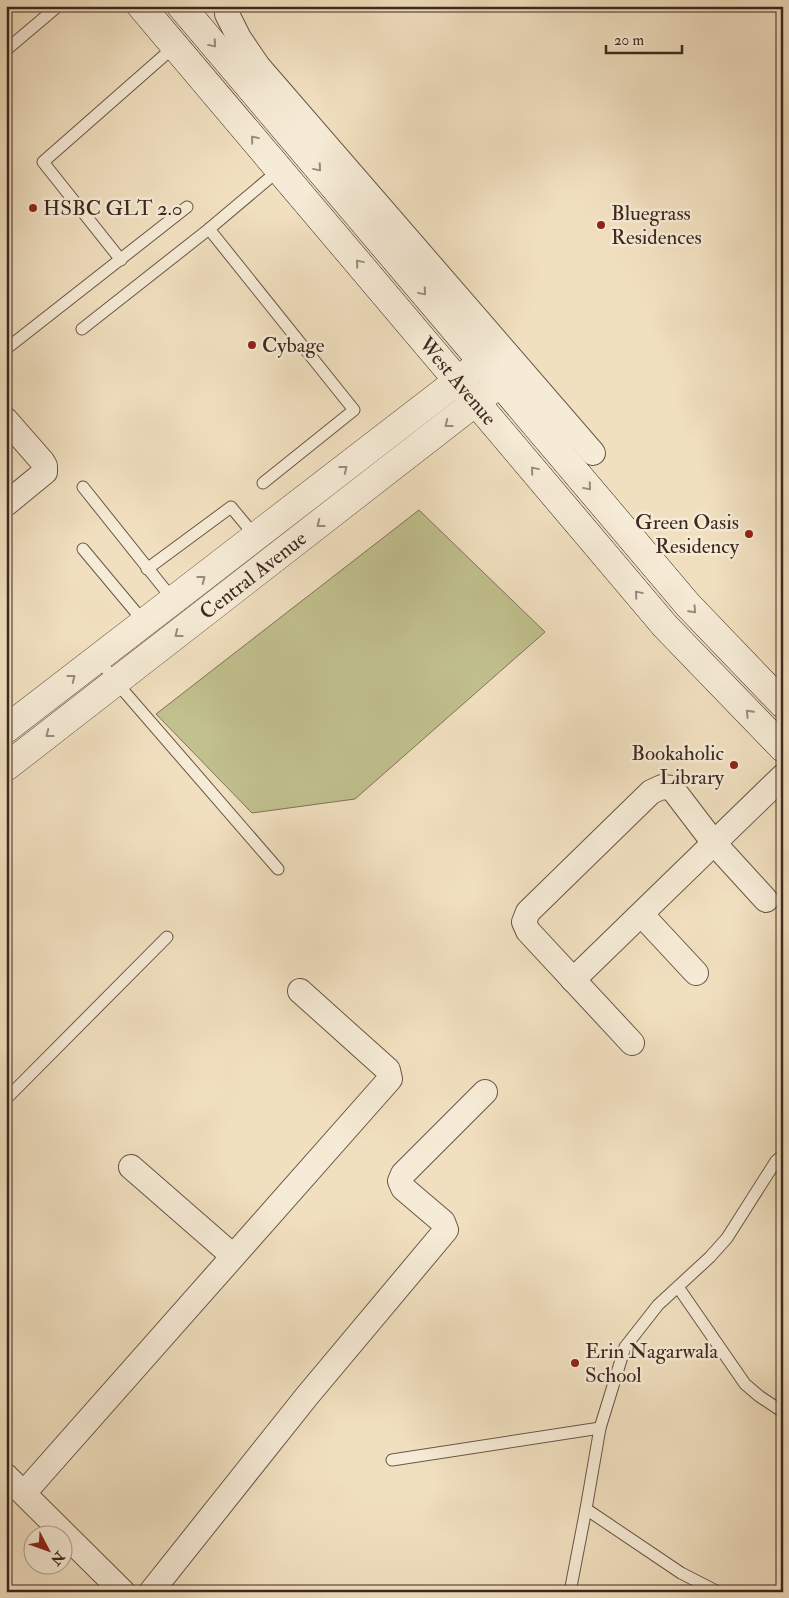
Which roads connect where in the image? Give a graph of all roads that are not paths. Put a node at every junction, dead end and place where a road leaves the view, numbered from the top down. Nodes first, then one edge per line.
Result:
1 (58, 6) edge
2 (141, 6) edge
3 (181, 6) edge
4 (227, 14) dead end
5 (175, 46) junction
6 (6, 50) edge
7 (279, 170) junction
8 (187, 207) dead end
9 (209, 229) junction
10 (121, 260) junction
11 (453, 309) junction
12 (82, 329) dead end
13 (6, 349) edge
14 (482, 362) junction
15 (458, 381) junction
16 (500, 383) junction
17 (476, 402) junction
18 (6, 420) edge
19 (593, 453) dead end
20 (264, 483) dead end
21 (82, 487) dead end
22 (6, 504) edge
23 (256, 537) junction
24 (83, 549) dead end
25 (147, 569) junction
26 (174, 601) junction
27 (144, 622) junction
28 (98, 658) junction
29 (116, 682) junction
30 (783, 704) edge
31 (6, 729) edge
32 (783, 748) edge
33 (6, 768) edge
34 (783, 776) edge
35 (714, 843) junction
36 (278, 869) dead end
37 (766, 900) dead end
38 (642, 915) junction
39 (167, 937) dead end
40 (696, 973) dead end
41 (574, 980) junction
42 (300, 990) dead end
43 (632, 1043) dead end
44 (485, 1092) dead end
45 (6, 1099) edge
46 (783, 1155) edge
47 (131, 1167) dead end
48 (233, 1256) junction
49 (678, 1287) junction
50 (783, 1412) edge
51 (600, 1428) junction
52 (392, 1460) dead end
53 (6, 1476) edge
54 (24, 1494) junction
55 (586, 1509) junction
56 (123, 1592) edge
57 (151, 1592) edge
58 (570, 1592) edge
59 (718, 1592) edge

1 - 6 lane
2 - 5 main road, West Avenue
3 -> 11 main road, West Avenue
4 - 11 street
7 -> 5 main road, West Avenue
5 - 10 lane
7 - 9 lane
15 -> 7 main road, West Avenue
8 - 10 lane
9 - 12 lane
9 - 20 lane
10 - 13 lane
11 - 14 main road, West Avenue
11 - 19 street
14 - 15 main road, Central Avenue
14 - 16 main road, West Avenue
15 - 17 main road, West Avenue
23 -> 15 main road, Central Avenue
16 - 17 main road, Central Avenue
16 -> 30 main road, West Avenue
17 -> 29 main road, Central Avenue
32 -> 17 main road, West Avenue
18 - 22 street
21 - 25 lane
23 - 25 lane
26 -> 23 main road, Central Avenue
24 - 27 lane
25 - 26 lane
26 - 27 main road, Central Avenue
27 - 28 main road, Central Avenue
28 - 29 lane
31 -> 28 main road, Central Avenue
29 -> 33 main road, Central Avenue
29 - 36 lane
34 - 35 street
35 - 37 street
35 - 38 street
35 - 41 street
38 - 40 street
38 - 41 street
39 - 45 lane
41 - 43 street
42 - 48 street
44 - 57 street
46 - 49 lane
47 - 48 street
48 - 54 street
49 - 50 lane
49 - 51 lane
51 - 52 lane
51 - 55 lane
53 - 54 street
54 - 56 street
55 - 58 lane
55 - 59 lane

